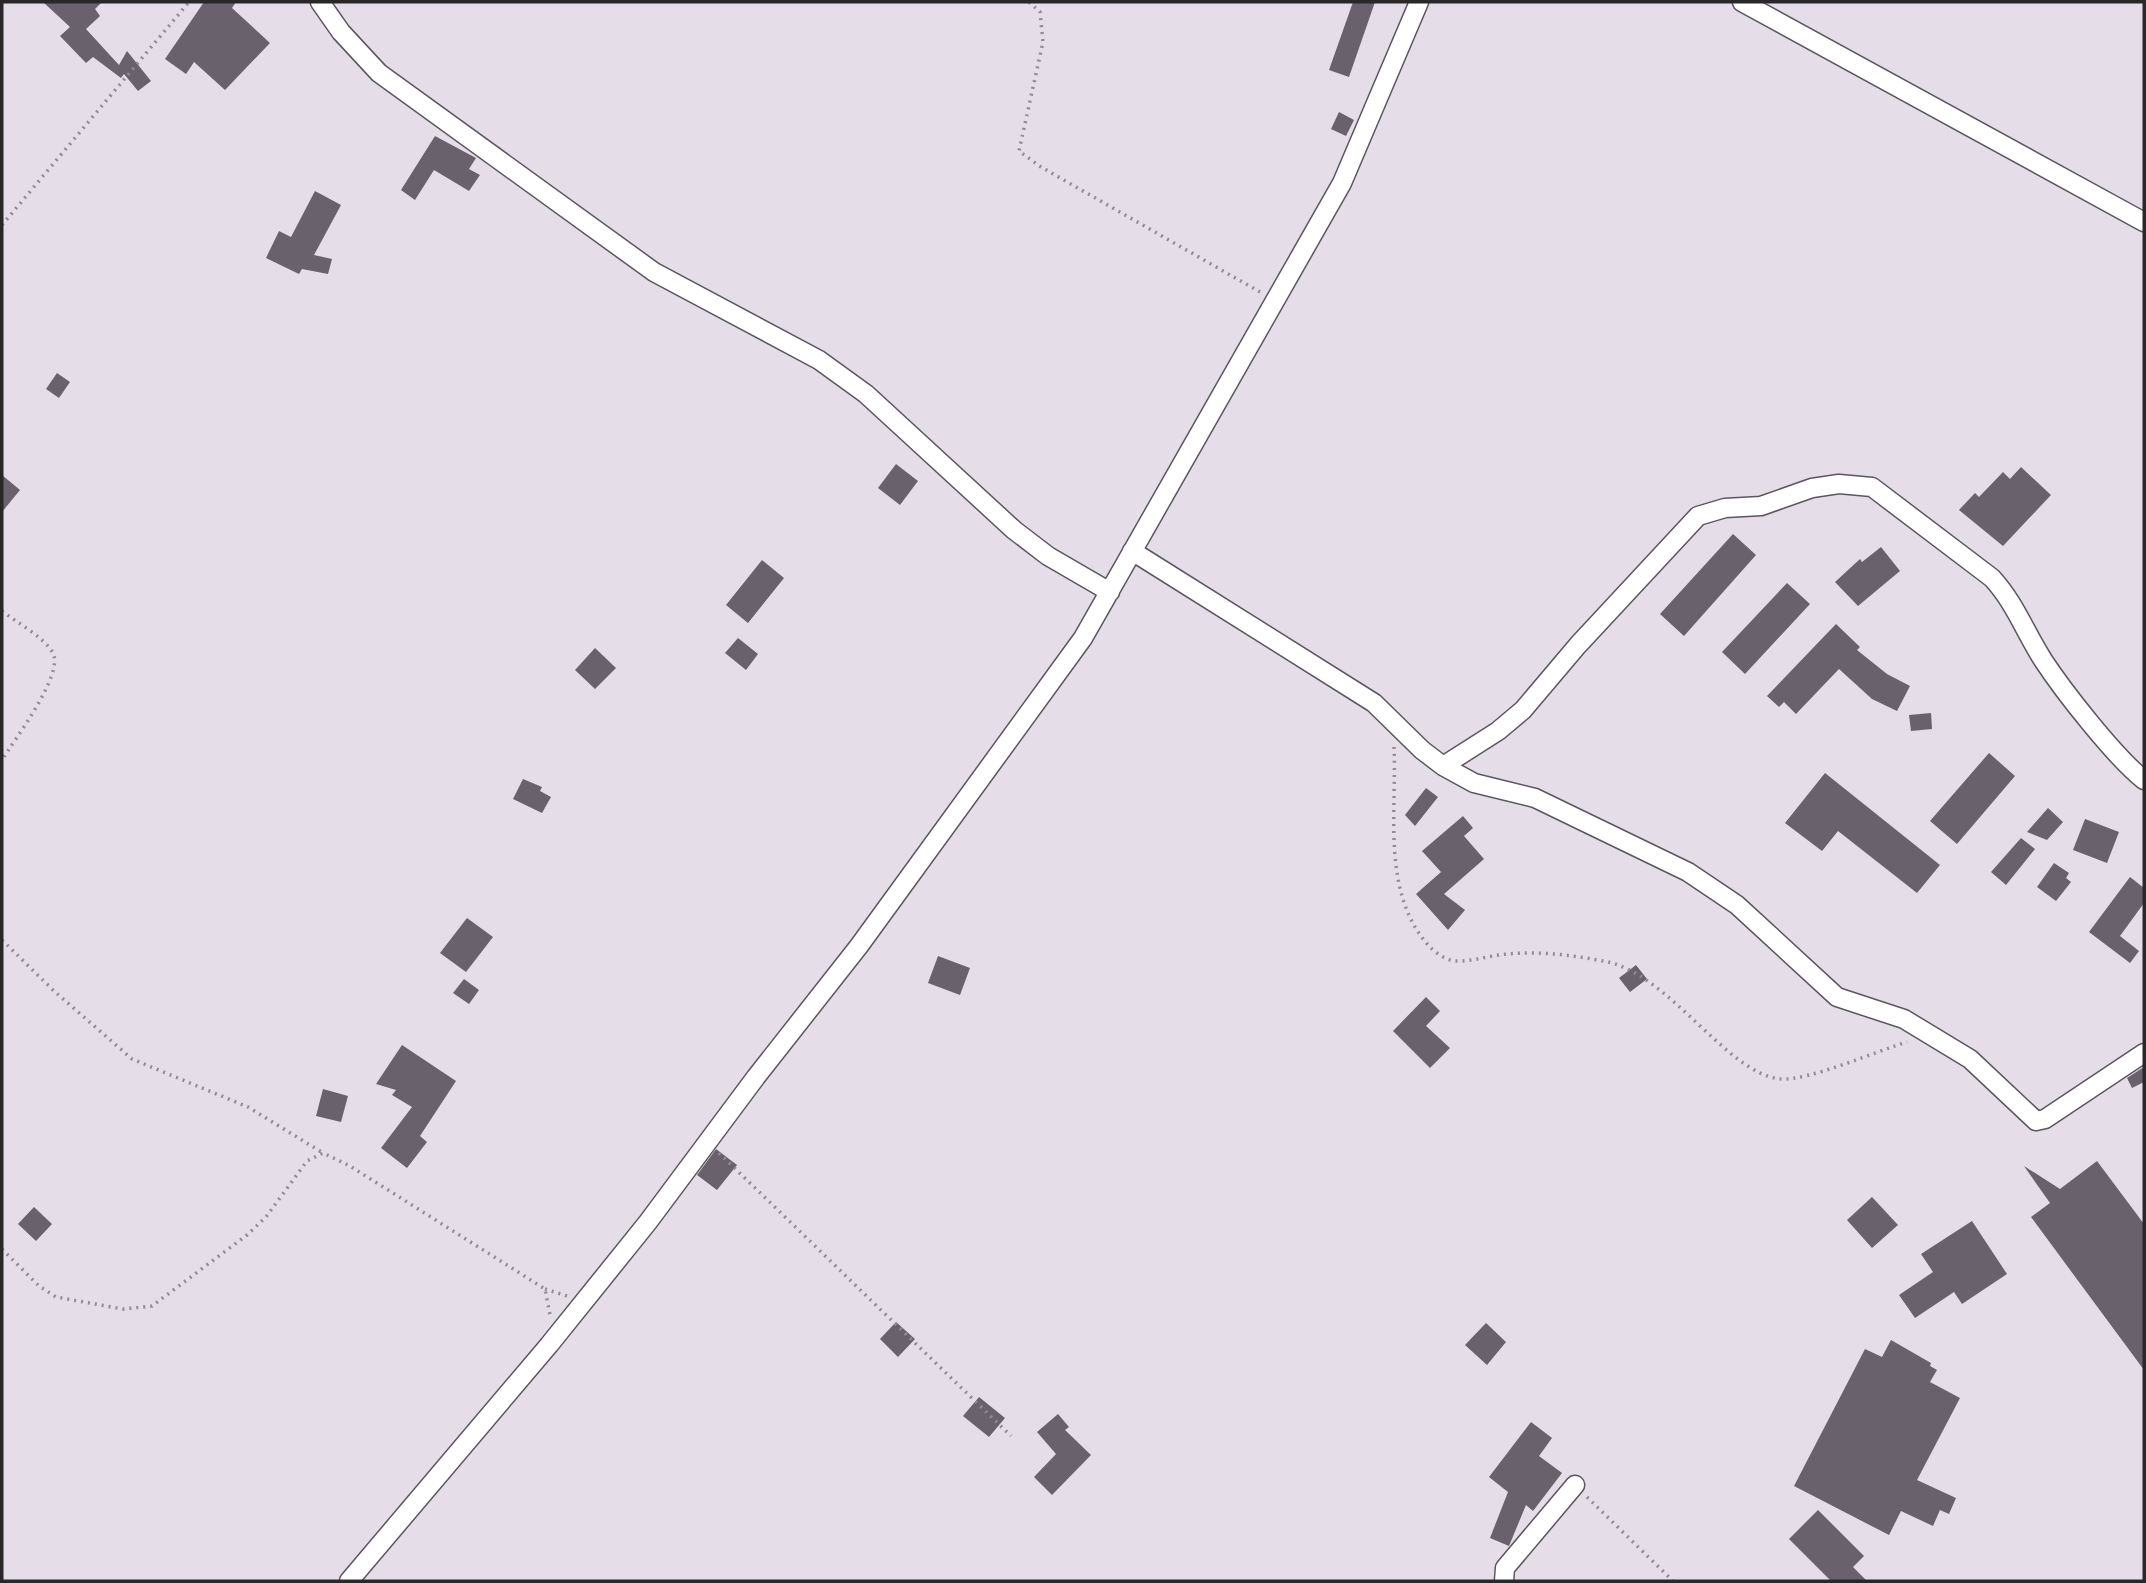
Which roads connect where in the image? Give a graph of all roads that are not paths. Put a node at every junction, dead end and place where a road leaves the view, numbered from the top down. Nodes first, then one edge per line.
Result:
1 (320, 2) edge
2 (1419, 2) edge
3 (1742, 2) edge
4 (2144, 222) edge
5 (1132, 551) junction
6 (1110, 592) junction
7 (1443, 766) junction
8 (2144, 780) edge
9 (2144, 1052) edge
10 (1575, 1485) road end
11 (349, 1581) edge
12 (1504, 1581) edge

1 - 6 street
2 - 5 street
3 - 4 street
5 - 6 street
5 - 7 street
6 - 11 street
7 - 8 street
7 - 9 street
10 - 12 street

